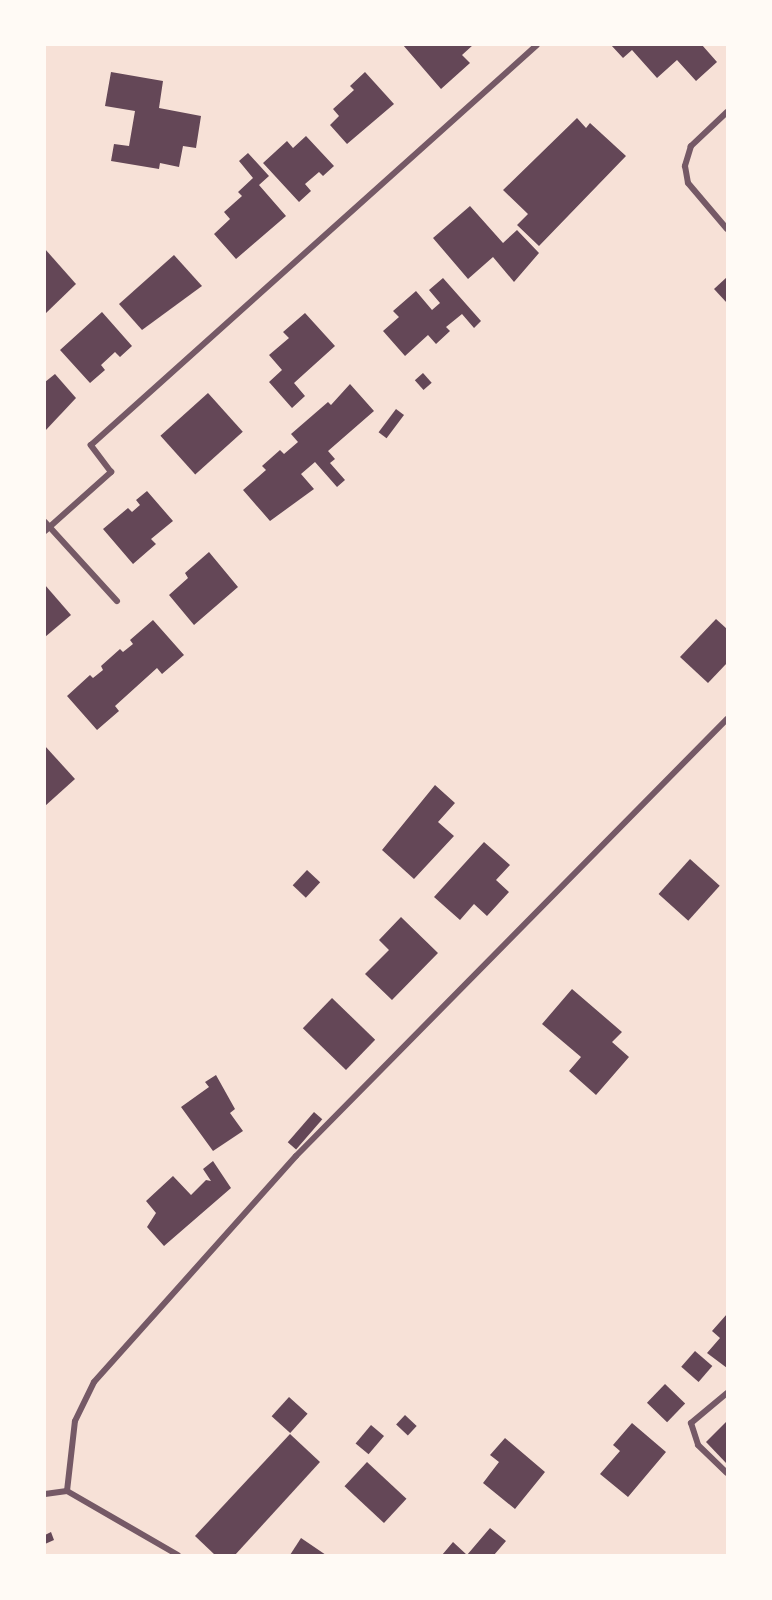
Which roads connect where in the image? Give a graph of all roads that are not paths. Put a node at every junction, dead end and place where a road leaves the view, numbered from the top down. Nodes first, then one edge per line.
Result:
1 (537, 45) edge
2 (727, 112) edge
3 (727, 228) edge
4 (47, 527) edge
5 (117, 601) dead end
6 (727, 719) edge
7 (727, 1393) edge
8 (727, 1473) edge
9 (67, 1491) junction
10 (45, 1494) edge
11 (178, 1555) edge

1 - 4 street
2 - 3 street
4 - 5 street
6 - 9 street
7 - 8 street
9 - 10 street
9 - 11 street

